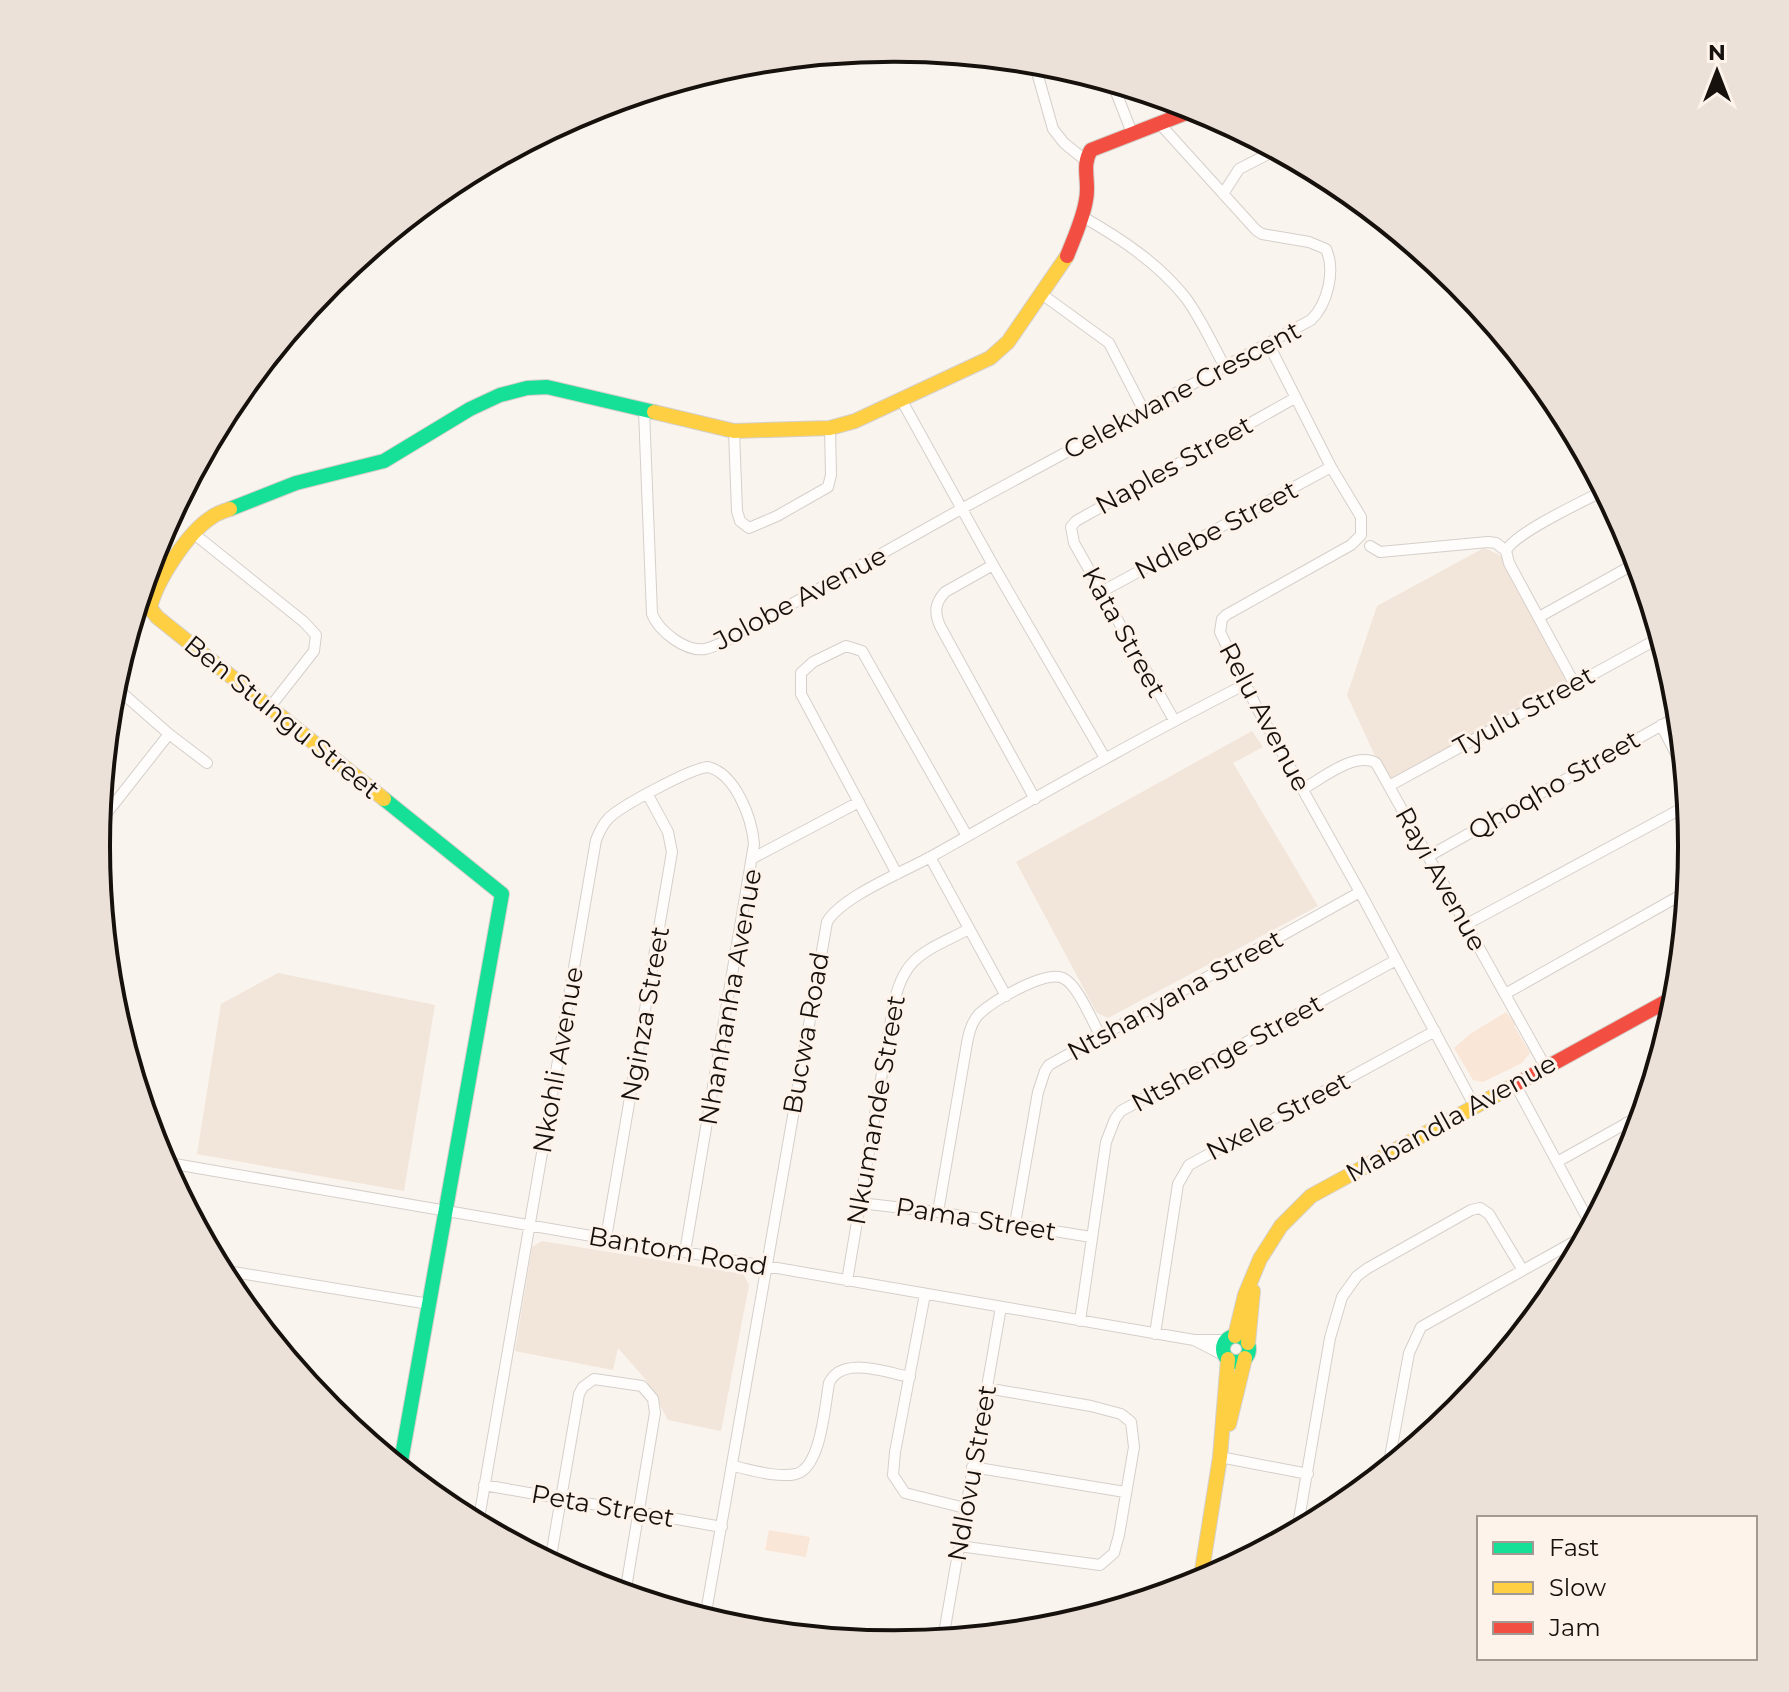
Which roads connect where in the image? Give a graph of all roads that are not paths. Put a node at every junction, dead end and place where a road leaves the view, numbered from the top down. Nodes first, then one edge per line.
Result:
1 (1038, 76) edge
2 (1117, 95) edge
3 (1178, 116) edge
4 (1159, 123) junction
5 (1132, 133) junction
6 (1265, 156) edge
7 (1085, 160) junction
8 (1223, 194) junction
9 (1083, 217) junction
10 (1043, 295) junction
11 (1268, 343) junction
12 (1225, 367) junction
13 (1295, 398) junction
14 (902, 401) junction
15 (1143, 409) junction
16 (644, 411) junction
17 (830, 428) junction
18 (734, 431) junction
19 (1331, 467) junction
20 (1596, 495) edge
21 (963, 508) junction
22 (193, 533) junction
23 (1074, 543) joint
24 (1370, 546) dead end
25 (1506, 551) junction
26 (993, 565) junction
27 (1627, 568) edge
28 (1101, 592) junction
29 (1539, 617) junction
30 (1652, 642) edge
31 (1574, 683) junction
32 (1244, 685) junction
33 (125, 696) edge
34 (270, 707) junction
35 (1174, 720) junction
36 (1668, 721) edge
37 (1661, 725) junction
38 (169, 734) junction
39 (1672, 747) edge
40 (1105, 758) junction
41 (207, 763) dead end
42 (1389, 786) junction
43 (1303, 789) junction
44 (648, 795) junction
45 (1035, 799) junction
46 (859, 802) junction
47 (112, 807) edge
48 (1677, 811) edge
49 (967, 836) junction
50 (1429, 856) junction
51 (930, 857) junction
52 (753, 858) junction
53 (897, 874) junction
54 (1360, 892) junction
55 (1677, 897) edge
56 (1467, 924) junction
57 (969, 929) junction
58 (1396, 960) junction
59 (1505, 994) junction
60 (1006, 996) junction
61 (1662, 1004) edge
62 (1435, 1031) junction
63 (1100, 1035) junction
64 (1545, 1066) junction
65 (1515, 1084) junction
66 (1474, 1105) junction
67 (1626, 1123) edge
68 (1557, 1162) junction
69 (178, 1165) edge
70 (860, 1203) junction
71 (446, 1209) junction
72 (938, 1212) junction
73 (1586, 1215) edge
74 (1015, 1224) junction
75 (530, 1225) junction
76 (1091, 1237) junction
77 (606, 1238) junction
78 (1569, 1244) edge
79 (685, 1252) junction
80 (765, 1267) junction
81 (1522, 1269) junction
82 (237, 1273) edge
83 (847, 1281) junction
84 (925, 1294) junction
85 (429, 1304) junction
86 (1001, 1307) junction
87 (1080, 1321) junction
88 (1155, 1334) junction
89 (1194, 1340) junction
90 (1239, 1344) junction
91 (1226, 1357) junction
92 (910, 1377) junction
93 (986, 1388) junction
94 (1221, 1452) junction
95 (1391, 1452) edge
96 (402, 1455) edge
97 (733, 1466) junction
98 (972, 1467) junction
99 (1308, 1474) junction
100 (484, 1485) junction
101 (1125, 1492) junction
102 (561, 1498) junction
103 (965, 1508) junction
104 (480, 1511) edge
105 (638, 1511) junction
106 (1300, 1517) edge
107 (722, 1527) junction
108 (959, 1546) junction
109 (552, 1551) edge
110 (1203, 1567) edge
111 (627, 1582) edge
112 (708, 1607) edge
113 (945, 1628) edge

1 - 7 street
2 - 5 street
3 - 4 street
4 - 5 street
4 - 8 street, Celekwane Crescent
5 - 7 street
6 - 8 street
7 - 9 street, Ben Stungu Street
8 - 11 street, Celekwane Crescent
9 - 10 street, Ben Stungu Street
9 - 12 street
10 - 14 street, Ben Stungu Street
10 - 15 street
11 - 12 street, Celekwane Crescent
11 - 13 street, Relu Avenue
12 - 15 street, Celekwane Crescent
13 - 19 street, Relu Avenue
13 - 23 street, Naples Street
14 - 17 street, Ben Stungu Street
14 - 21 street
15 - 21 street, Celekwane Crescent
16 - 18 street, Ben Stungu Street
16 - 21 street, Jolobe Avenue
16 - 22 street, Ben Stungu Street
17 - 18 street, Ben Stungu Street
17 - 18 street
19 - 28 street, Ndlebe Street
19 - 32 street, Relu Avenue
20 - 25 street
21 - 26 street
22 - 34 street, Ben Stungu Street
22 - 34 street
23 - 28 street, Kata Street
24 - 25 street
25 - 29 street
26 - 40 street
26 - 45 street
27 - 29 street
28 - 35 street, Kata Street
29 - 31 street
30 - 31 street, Tyulu Street
31 - 42 street, Tyulu Street
32 - 35 street, Bucwa Road
32 - 43 street, Relu Avenue
33 - 38 street
34 - 71 street, Ben Stungu Street
35 - 40 street, Bucwa Road
36 - 37 street, Qhoqho Street
37 - 39 street
37 - 50 street, Qhoqho Street
38 - 41 street
38 - 47 street
40 - 45 street, Bucwa Road
42 - 43 street, Rayi Avenue
42 - 50 street, Rayi Avenue
43 - 54 street, Relu Avenue
44 - 52 street, Nkohli Avenue
44 - 75 street, Nkohli Avenue
44 - 77 street, Nginza Street
45 - 49 street, Bucwa Road
46 - 49 street
46 - 52 street, Nhanhanha Avenue
46 - 53 street
48 - 56 street
49 - 51 street, Bucwa Road
50 - 56 street, Rayi Avenue
51 - 53 street, Bucwa Road
51 - 57 street
52 - 79 street, Nhanhanha Avenue
53 - 80 street, Bucwa Road
54 - 58 street, Relu Avenue
54 - 63 street, Ntshanyana Street
55 - 59 street
56 - 59 street, Rayi Avenue
57 - 60 street
57 - 70 street, Nkumande Street
58 - 62 street, Relu Avenue
58 - 76 street, Ntshenge Street
59 - 64 street, Rayi Avenue
60 - 63 street
60 - 72 street
61 - 64 street, Mabandla Avenue
62 - 66 street, Relu Avenue
62 - 88 street, Nxele Street
63 - 74 street, Ntshanyana Street
64 - 65 street, Mabandla Avenue
65 - 66 street, Mabandla Avenue
65 - 68 street
66 - 90 street, Mabandla Avenue
67 - 68 street
68 - 73 street
69 - 71 street, Bantom Road
70 - 72 street, Pama Street
70 - 83 street, Nkumande Street
71 - 75 street, Bantom Road
71 - 85 street
72 - 74 street, Pama Street
74 - 76 street, Pama Street
75 - 77 street, Bantom Road
75 - 100 street, Nkohli Avenue
76 - 87 street, Ntshenge Street
77 - 79 street, Bantom Road
78 - 81 street
79 - 80 street, Bantom Road
80 - 83 street, Bantom Road
80 - 97 street, Bucwa Road
81 - 95 street
81 - 99 street
82 - 85 street
83 - 84 street, Bantom Road
84 - 86 street, Bantom Road
84 - 92 street
85 - 96 street
86 - 87 street, Bantom Road
86 - 93 street, Ndlovu Street
87 - 88 street, Bantom Road
88 - 89 street, Bantom Road
89 - 90 street, Bantom Road
89 - 91 street, Bantom Road
90 - 91 street
90 - 94 street, Mabandla Avenue
91 - 94 street, Mabandla Avenue
92 - 97 street
92 - 103 street
93 - 98 street, Ndlovu Street
93 - 101 street
94 - 99 street
94 - 110 street, Mabandla Avenue
97 - 107 street, Bucwa Road
98 - 101 street
98 - 103 street, Ndlovu Street
99 - 106 street
100 - 102 street, Peta Street
100 - 104 street, Nkohli Avenue
101 - 108 street
102 - 105 street, Peta Street
102 - 105 street
102 - 109 street
103 - 108 street, Ndlovu Street
105 - 107 street, Peta Street
105 - 111 street
107 - 112 street, Bucwa Road
108 - 113 street, Ndlovu Street

